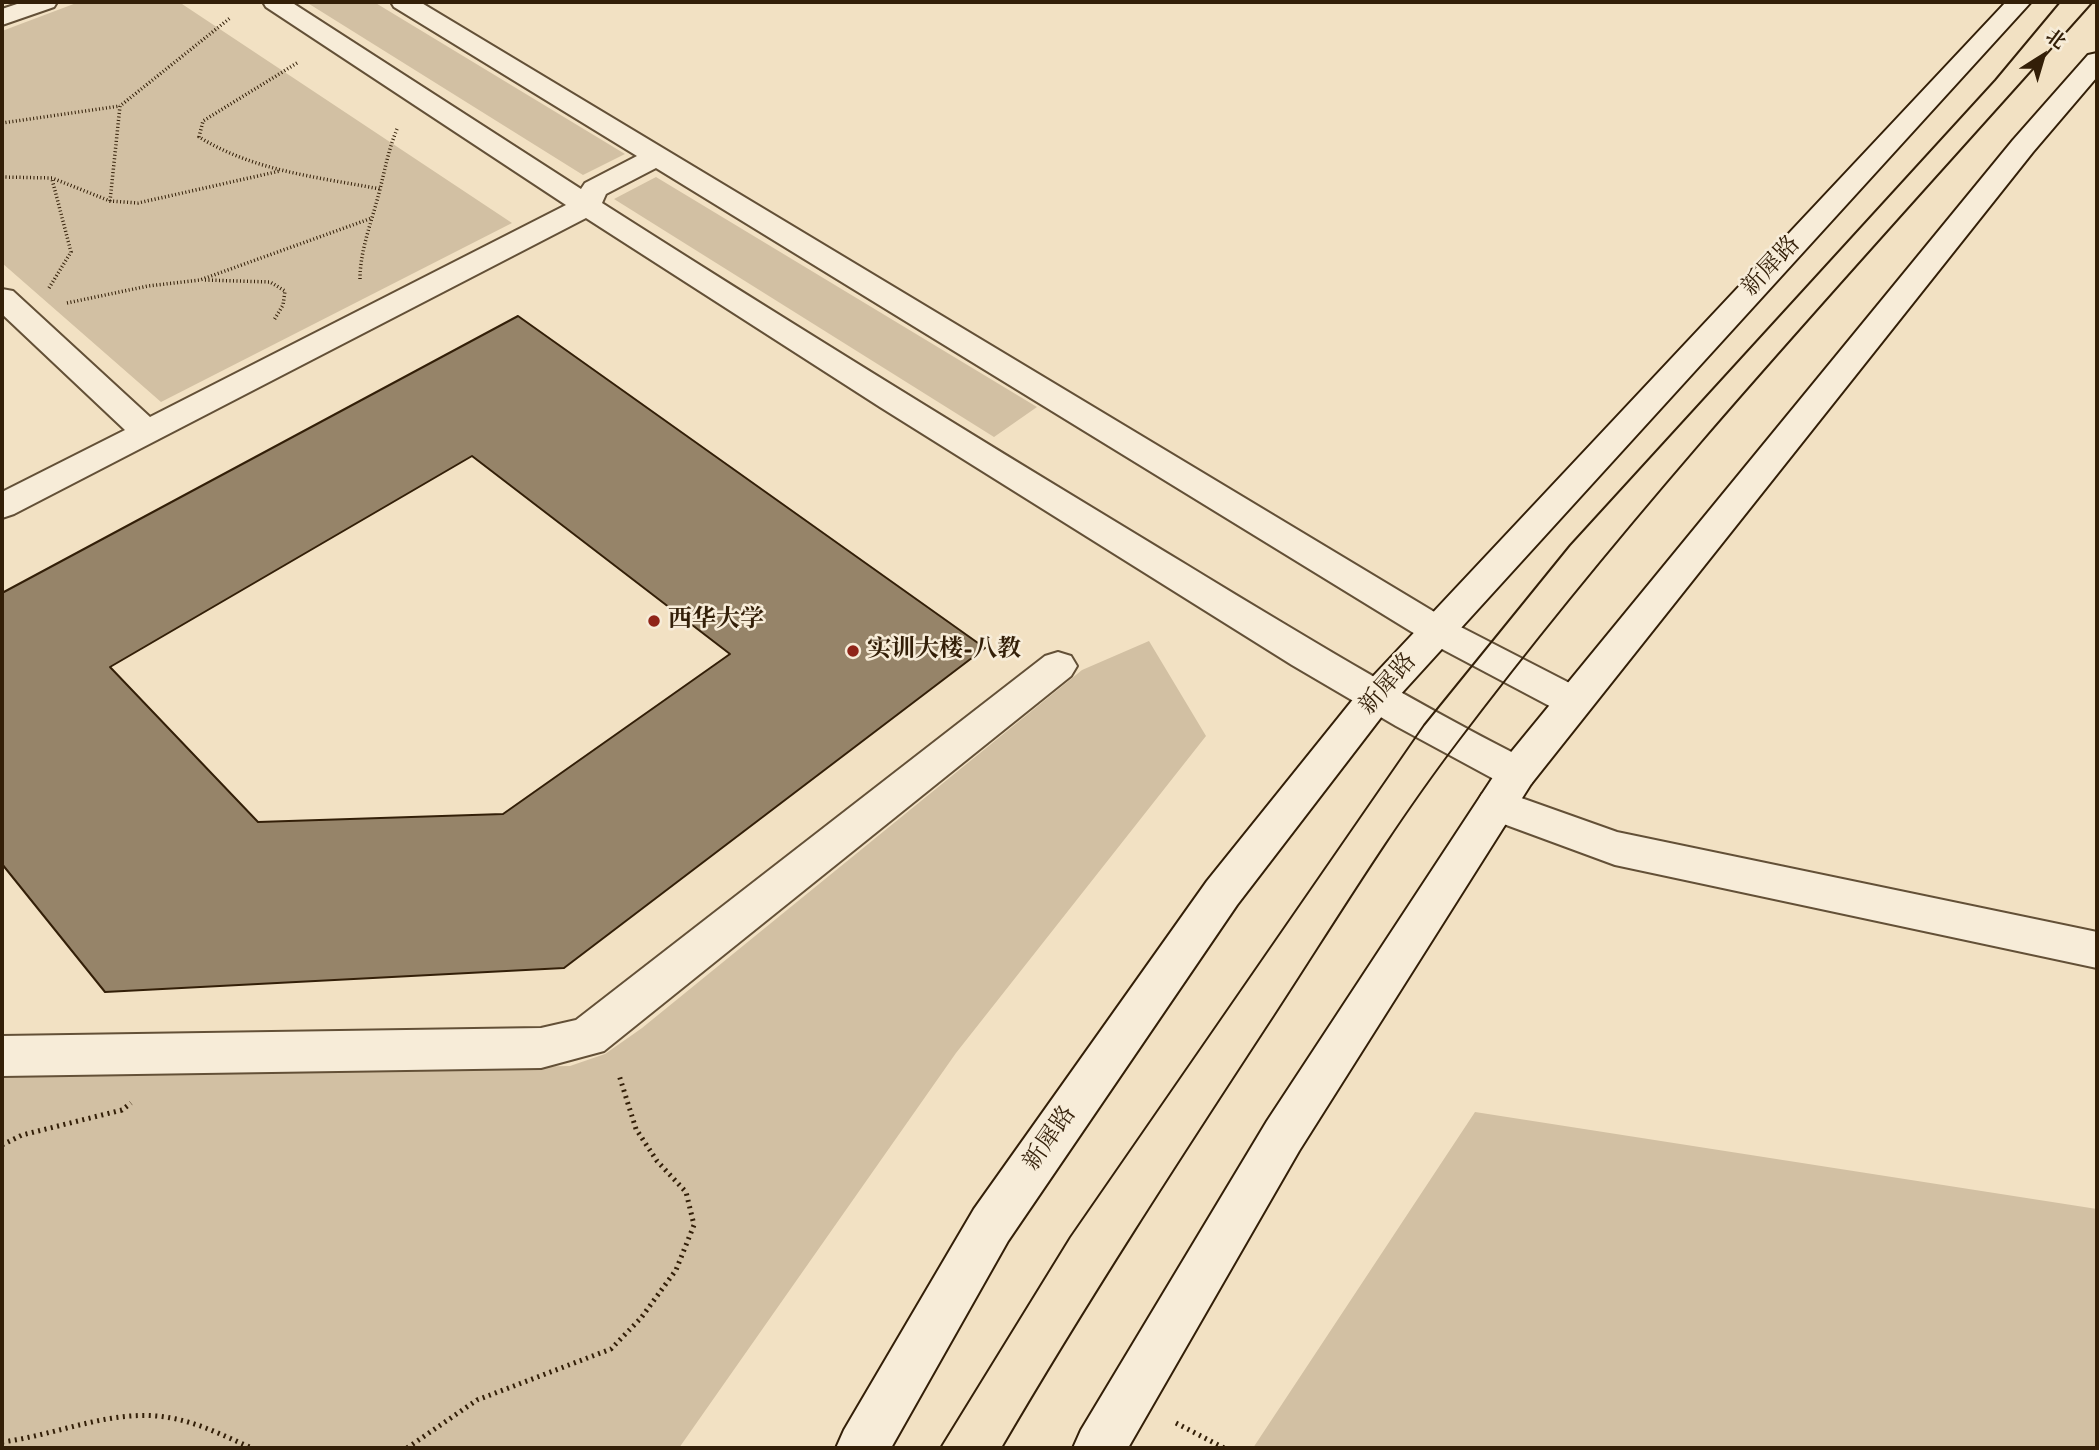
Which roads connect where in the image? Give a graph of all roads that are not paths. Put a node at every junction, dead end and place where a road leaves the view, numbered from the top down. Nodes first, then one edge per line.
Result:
1 (45, 2) edge
2 (275, 2) edge
3 (403, 2) edge
4 (2019, 2) edge
5 (2, 18) edge
6 (2097, 61) edge
7 (659, 156) junction
8 (585, 207) junction
9 (20, 308) edge
10 (147, 432) junction
11 (2, 506) edge
12 (1438, 631) junction
13 (1058, 666) dead end
14 (1376, 698) junction
15 (1572, 701) junction
16 (1507, 789) junction
17 (2097, 950) edge
18 (2, 1056) edge
19 (862, 1448) edge
20 (1099, 1448) edge

1 - 5 street
2 - 8 street
3 - 7 street
4 - 12 street, 新犀路
6 - 15 street
7 - 8 street
7 - 12 street
8 - 10 street
8 - 14 street
9 - 10 street
10 - 11 street
12 - 14 street, 新犀路
12 - 15 street
13 - 18 street
14 - 16 street
14 - 19 street, 新犀路
15 - 16 street
16 - 17 street
16 - 20 street

